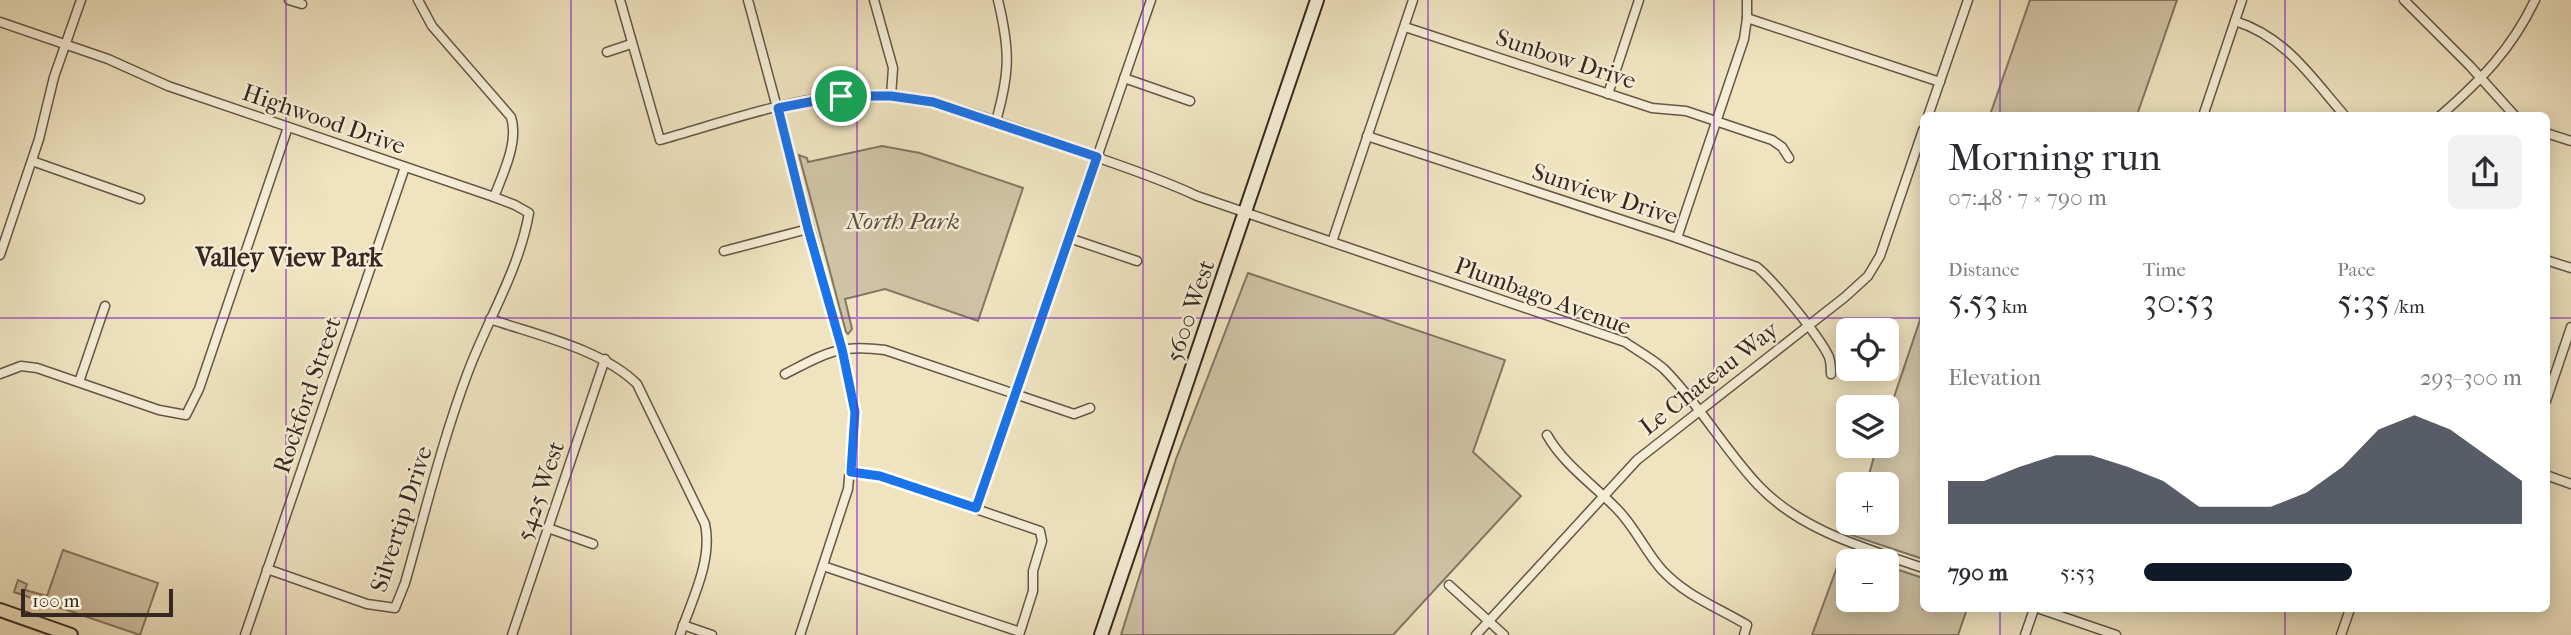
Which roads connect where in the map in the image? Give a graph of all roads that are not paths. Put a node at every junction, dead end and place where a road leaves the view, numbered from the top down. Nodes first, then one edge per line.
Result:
1 (81, 0) edge
2 (289, 0) edge
3 (418, 0) edge
4 (620, 0) edge
5 (748, 0) edge
6 (874, 0) edge
7 (998, 0) edge
8 (1151, 0) edge
9 (1317, 0) edge
10 (1413, 0) edge
11 (1639, 0) edge
12 (1746, 0) edge
13 (1968, 0) edge
14 (2242, 0) edge
15 (2404, 0) edge
16 (2535, 0) edge
17 (302, 4) dead end
18 (1747, 18) junction
19 (2235, 21) junction
20 (0, 22) edge
21 (1405, 27) junction
22 (65, 44) junction
23 (631, 44) junction
24 (607, 52) dead end
25 (1124, 78) junction
26 (2482, 79) junction
27 (1940, 82) junction
28 (1608, 94) junction
29 (891, 96) junction
30 (1190, 101) dead end
31 (778, 108) junction
32 (1929, 112) edge
33 (2204, 112) edge
34 (2341, 112) edge
35 (2445, 112) edge
36 (2511, 112) edge
37 (996, 121) junction
38 (1717, 121) junction
39 (288, 127) junction
40 (2550, 134) edge
41 (1367, 136) junction
42 (1920, 138) edge
43 (2571, 141) edge
44 (1097, 157) junction
45 (1789, 158) dead end
46 (32, 162) junction
47 (405, 167) junction
48 (494, 197) junction
49 (140, 199) dead end
50 (1246, 212) junction
51 (808, 229) junction
52 (1069, 238) junction
53 (1677, 238) junction
54 (1332, 243) junction
55 (723, 251) dead end
56 (0, 255) edge
57 (1137, 261) dead end
58 (2550, 261) edge
59 (2571, 268) edge
60 (105, 306) dead end
61 (490, 320) junction
62 (1807, 326) junction
63 (2571, 327) edge
64 (842, 349) junction
65 (605, 359) junction
66 (0, 374) edge
67 (785, 374) dead end
68 (1831, 374) dead end
69 (79, 382) junction
70 (2550, 389) edge
71 (1015, 394) junction
72 (1090, 408) dead end
73 (1700, 409) junction
74 (1547, 435) dead end
75 (851, 472) junction
76 (2550, 476) edge
77 (2571, 484) edge
78 (1604, 496) junction
79 (976, 508) junction
80 (548, 528) junction
81 (593, 544) dead end
82 (823, 566) junction
83 (1920, 567) edge
84 (267, 569) junction
85 (1449, 585) dead end
86 (0, 610) edge
87 (2033, 612) edge
88 (2049, 612) edge
89 (2349, 612) edge
90 (1489, 621) junction
91 (683, 625) junction
92 (71, 635) edge
93 (245, 635) edge
94 (512, 635) edge
95 (680, 635) edge
96 (712, 635) edge
97 (800, 635) edge
98 (1101, 635) edge
99 (1476, 635) edge
100 (1504, 635) edge
101 (1744, 635) edge
102 (2025, 635) edge
103 (2116, 635) edge
104 (2341, 635) edge

1 - 22 street
2 - 17 street
3 - 48 street
4 - 23 street
5 - 31 street
6 - 29 street
7 - 37 street
8 - 25 street
9 - 50 main road, 5600 West
10 - 21 street
11 - 28 street
12 - 18 street
13 - 27 street
14 - 19 street
15 - 26 street
16 - 26 street
18 - 27 street
18 - 38 street
19 - 33 street
19 - 34 street
20 - 22 street, Highwood Drive
21 - 28 street, Sunbow Drive
21 - 41 street
22 - 39 street, Highwood Drive
22 - 46 street
23 - 24 street
23 - 31 street, Plumbago Avenue
25 - 30 street
25 - 44 street
26 - 35 street
26 - 36 street
27 - 32 street
28 - 38 street, Sunbow Drive
29 - 31 street, Plumbago Avenue
29 - 37 street, Plumbago Avenue
31 - 51 street
37 - 44 street, Plumbago Avenue
38 - 45 street, Sunbow Drive
38 - 53 street
39 - 47 street, Highwood Drive
39 - 69 street
40 - 43 street
41 - 53 street, Sunview Drive
41 - 54 street
42 - 62 street, Le Chateau Way
44 - 50 street, Plumbago Avenue
44 - 52 street
46 - 49 street
46 - 56 street
47 - 48 street, Highwood Drive
47 - 84 street, Rockford Street
48 - 61 street, Highwood Drive
50 - 54 street, Plumbago Avenue
50 - 98 main road, 5600 West
51 - 55 street
51 - 64 street
52 - 57 street
52 - 71 street
53 - 62 street, Sunview Drive
54 - 73 street, Plumbago Avenue
58 - 59 street
60 - 69 street
61 - 65 street
61 - 84 street, Silvertip Drive
62 - 68 street, Sunview Drive
62 - 73 street, Le Chateau Way
63 - 70 street
64 - 67 street
64 - 71 street
64 - 75 street
65 - 80 street, 5425 West
65 - 91 street
66 - 69 street
71 - 72 street
71 - 79 street
73 - 78 street, Le Chateau Way
73 - 83 street, Plumbago Avenue
74 - 78 street
75 - 79 street
75 - 82 street
76 - 77 street
78 - 90 street, Le Chateau Way
78 - 101 street
79 - 82 street
80 - 81 street
80 - 94 street, 5425 West
82 - 97 street
84 - 93 street, Rockford Street
85 - 90 street
86 - 92 main road
87 - 102 street
88 - 103 street
89 - 104 street
90 - 99 street, Le Chateau Way
90 - 100 street
91 - 95 street
91 - 96 street

